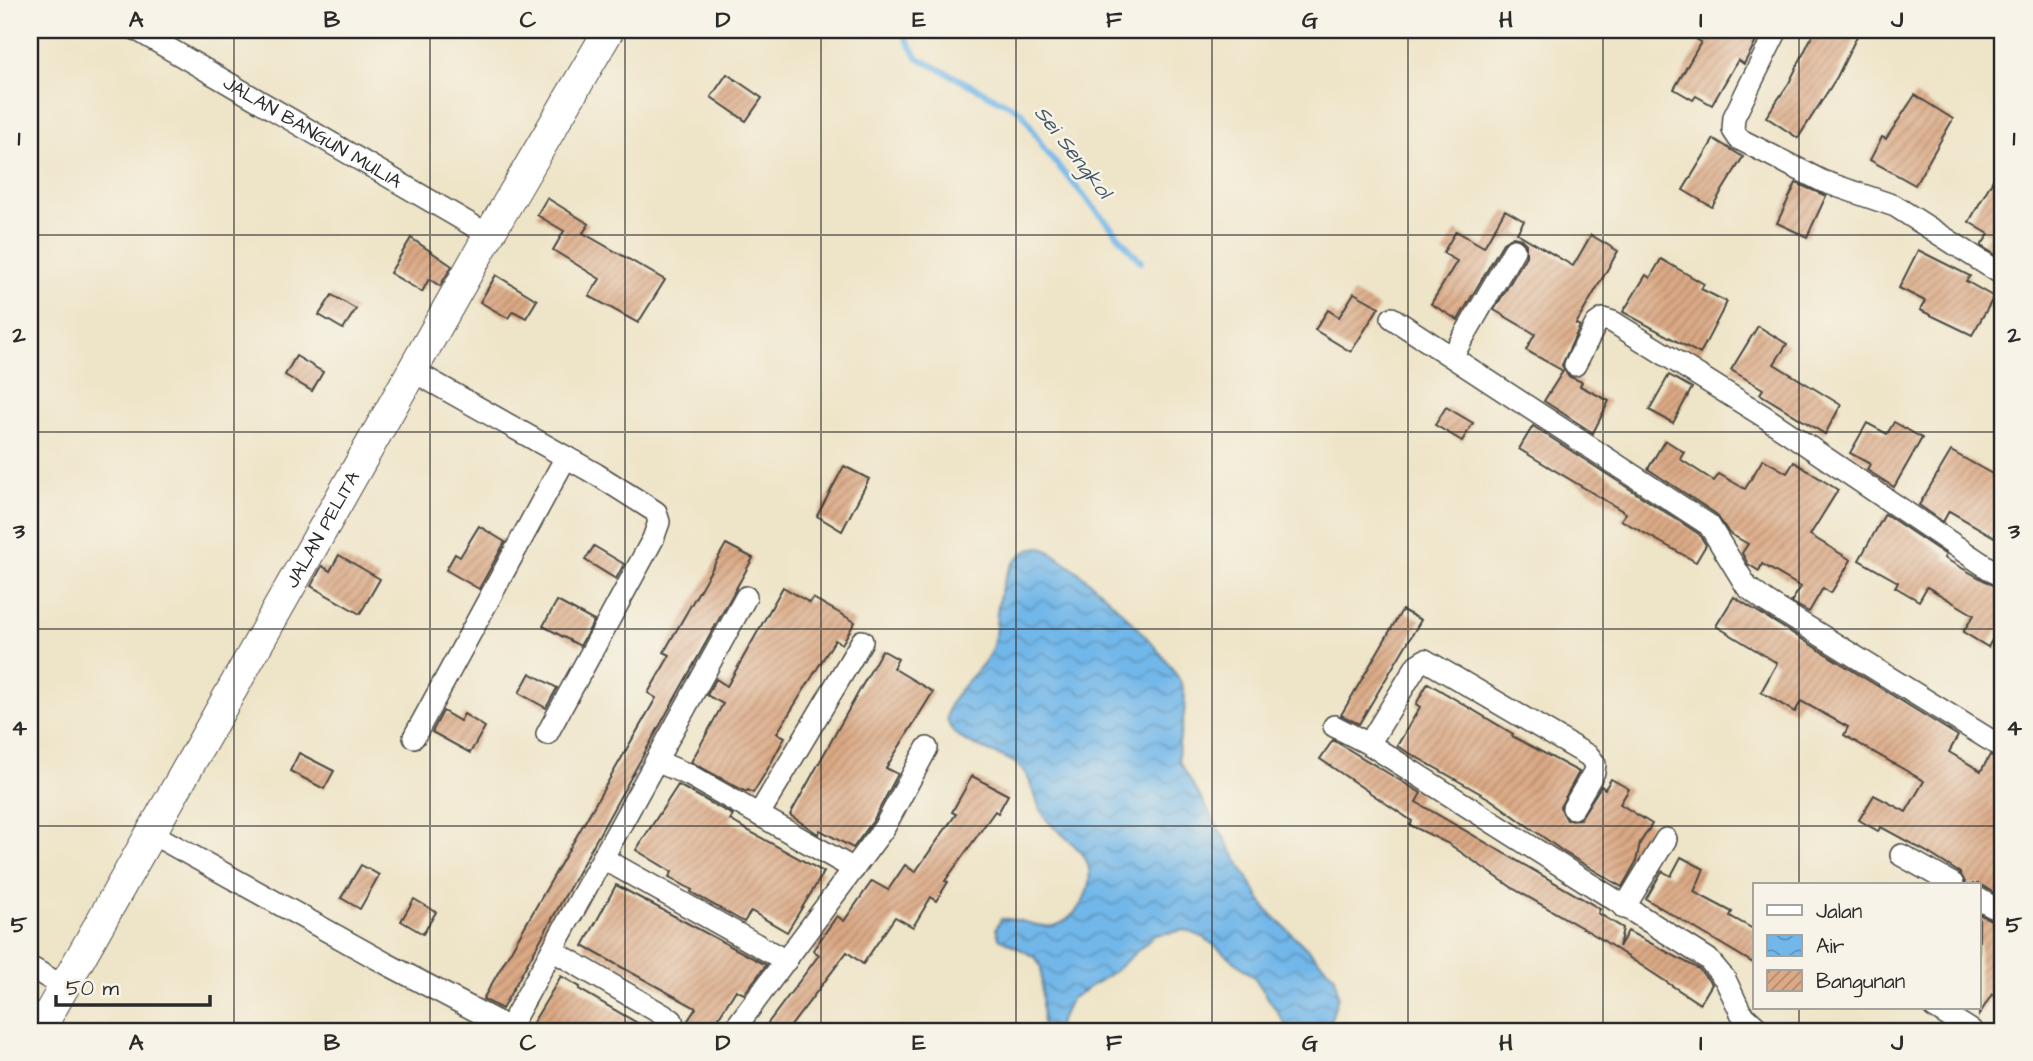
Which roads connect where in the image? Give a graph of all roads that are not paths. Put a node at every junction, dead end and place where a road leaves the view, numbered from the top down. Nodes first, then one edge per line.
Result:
1 (136, 30) edge
2 (610, 30) edge
3 (1777, 30) edge
4 (489, 236) junction
5 (1514, 250) dead end
6 (2003, 275) edge
7 (1392, 318) dead end
8 (1453, 355) junction
9 (1575, 365) dead end
10 (413, 371) junction
11 (566, 457) junction
12 (2003, 578) edge
13 (746, 597) dead end
14 (862, 641) dead end
15 (1334, 726) dead end
16 (547, 734) dead end
17 (414, 737) dead end
18 (1369, 744) junction
19 (927, 748) dead end
20 (2003, 748) edge
21 (656, 761) junction
22 (1573, 808) dead end
23 (758, 814) junction
24 (152, 833) junction
25 (1666, 839) dead end
26 (1901, 855) dead end
27 (604, 859) junction
28 (855, 869) junction
29 (1951, 883) edge
30 (1980, 900) edge
31 (1624, 908) junction
32 (2003, 913) edge
33 (552, 950) junction
34 (786, 961) junction
35 (30, 967) edge
36 (64, 987) junction
37 (1937, 1009) edge
38 (675, 1028) edge
39 (508, 1030) edge
40 (39, 1031) edge
41 (733, 1031) edge
42 (1761, 1031) edge
43 (1972, 1031) edge

1 - 4 street, JALAN BANGUN MULIA
2 - 4 street, JALAN PELITA
3 - 6 street
4 - 10 street, JALAN PELITA
5 - 8 street
7 - 8 street
8 - 20 street
9 - 12 street
10 - 11 street
10 - 24 street, JALAN PELITA
11 - 16 street
11 - 17 street
13 - 21 street
14 - 23 street
15 - 18 street
18 - 22 street
18 - 31 street
19 - 28 street
21 - 23 street
21 - 27 street
23 - 28 street
24 - 36 street, JALAN PELITA
24 - 39 street
25 - 31 street
26 - 29 street
27 - 33 street
27 - 34 street
28 - 34 street
30 - 32 street
31 - 42 street
33 - 38 street
33 - 39 street
34 - 41 street
35 - 36 street
36 - 40 street, JALAN PELITA
37 - 43 street

